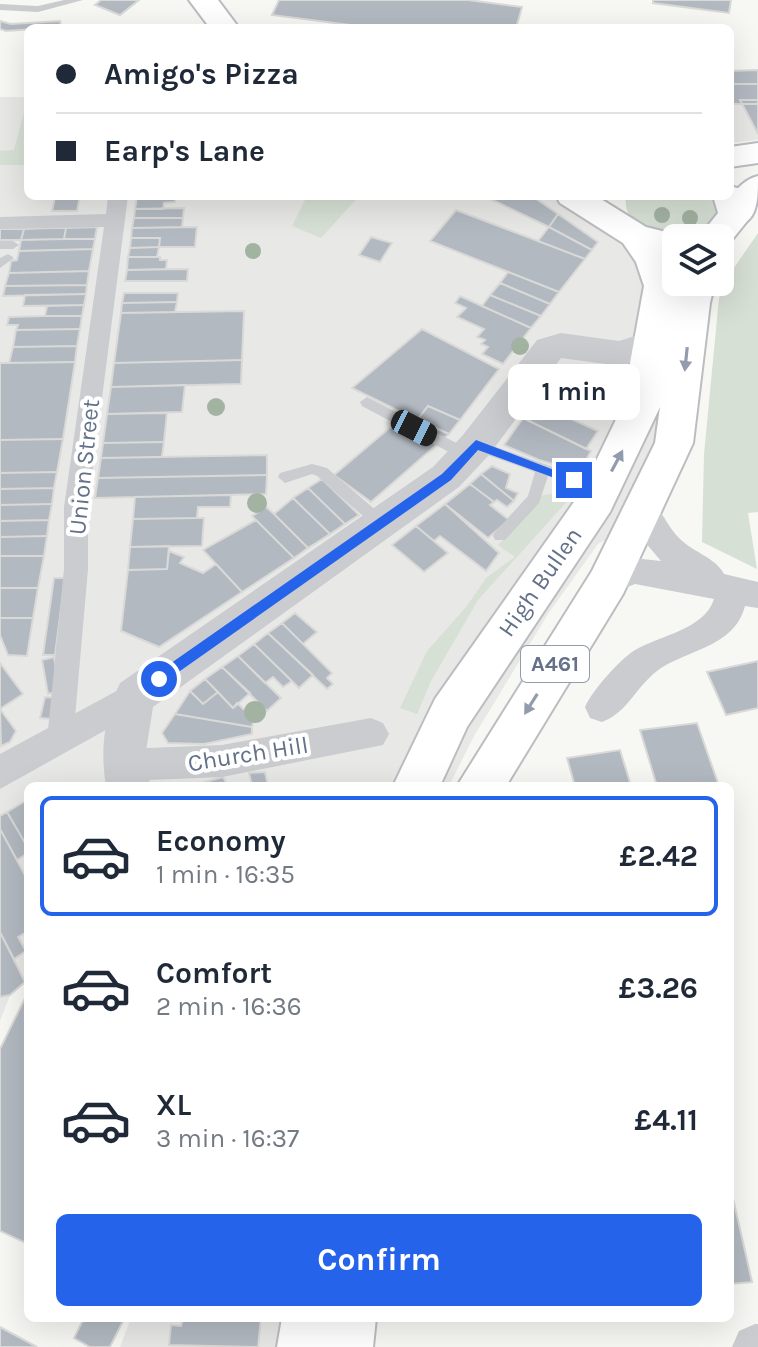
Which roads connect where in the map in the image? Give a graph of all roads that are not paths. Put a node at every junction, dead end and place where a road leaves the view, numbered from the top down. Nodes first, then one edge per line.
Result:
1 (78, 0) edge
2 (190, 2) edge
3 (0, 7) edge
4 (194, 24) edge
5 (220, 24) edge
6 (758, 153) edge
7 (734, 156) edge
8 (758, 186) edge
9 (117, 200) edge
10 (581, 200) edge
11 (726, 216) edge
12 (618, 217) edge
13 (114, 220) junction
14 (0, 223) edge
15 (662, 237) edge
16 (694, 296) edge
17 (654, 342) junction
18 (367, 402) dead end
19 (472, 450) junction
20 (543, 469) junction
21 (285, 477) dead end
22 (574, 480) dead end
23 (382, 524) junction
24 (636, 526) junction
25 (500, 536) dead end
26 (608, 582) junction
27 (746, 591) edge
28 (482, 666) junction
29 (135, 696) junction
30 (602, 707) dead end
31 (371, 734) dead end
32 (60, 740) junction
33 (0, 773) edge
34 (126, 775) edge
35 (418, 782) edge
36 (483, 782) edge
37 (311, 1322) edge
38 (346, 1322) edge
39 (307, 1347) edge
40 (343, 1347) edge

1 - 3 lane
2 - 4 main road
2 - 5 main road
6 - 7 main road
8 - 11 main road
9 - 13 street, Union Street
10 - 12 main road, High Bullen
12 - 15 main road
12 - 17 main road, High Bullen
13 - 14 street
13 - 32 street, Union Street
16 -> 24 main road, A461
17 - 19 street
28 -> 17 main road, High Bullen
18 - 19 lane
19 - 20 lane
19 - 23 street
20 - 22 lane
20 - 25 lane
21 - 23 lane
23 - 29 street
24 - 26 main road, A461
24 - 27 street
24 - 28 main road
26 - 27 street
26 -> 36 main road, A461
27 - 30 street
28 - 35 main road, High Bullen
29 - 32 street
29 - 34 street
31 - 34 street, Church Hill
32 - 33 street
37 - 39 main road
38 - 40 main road

